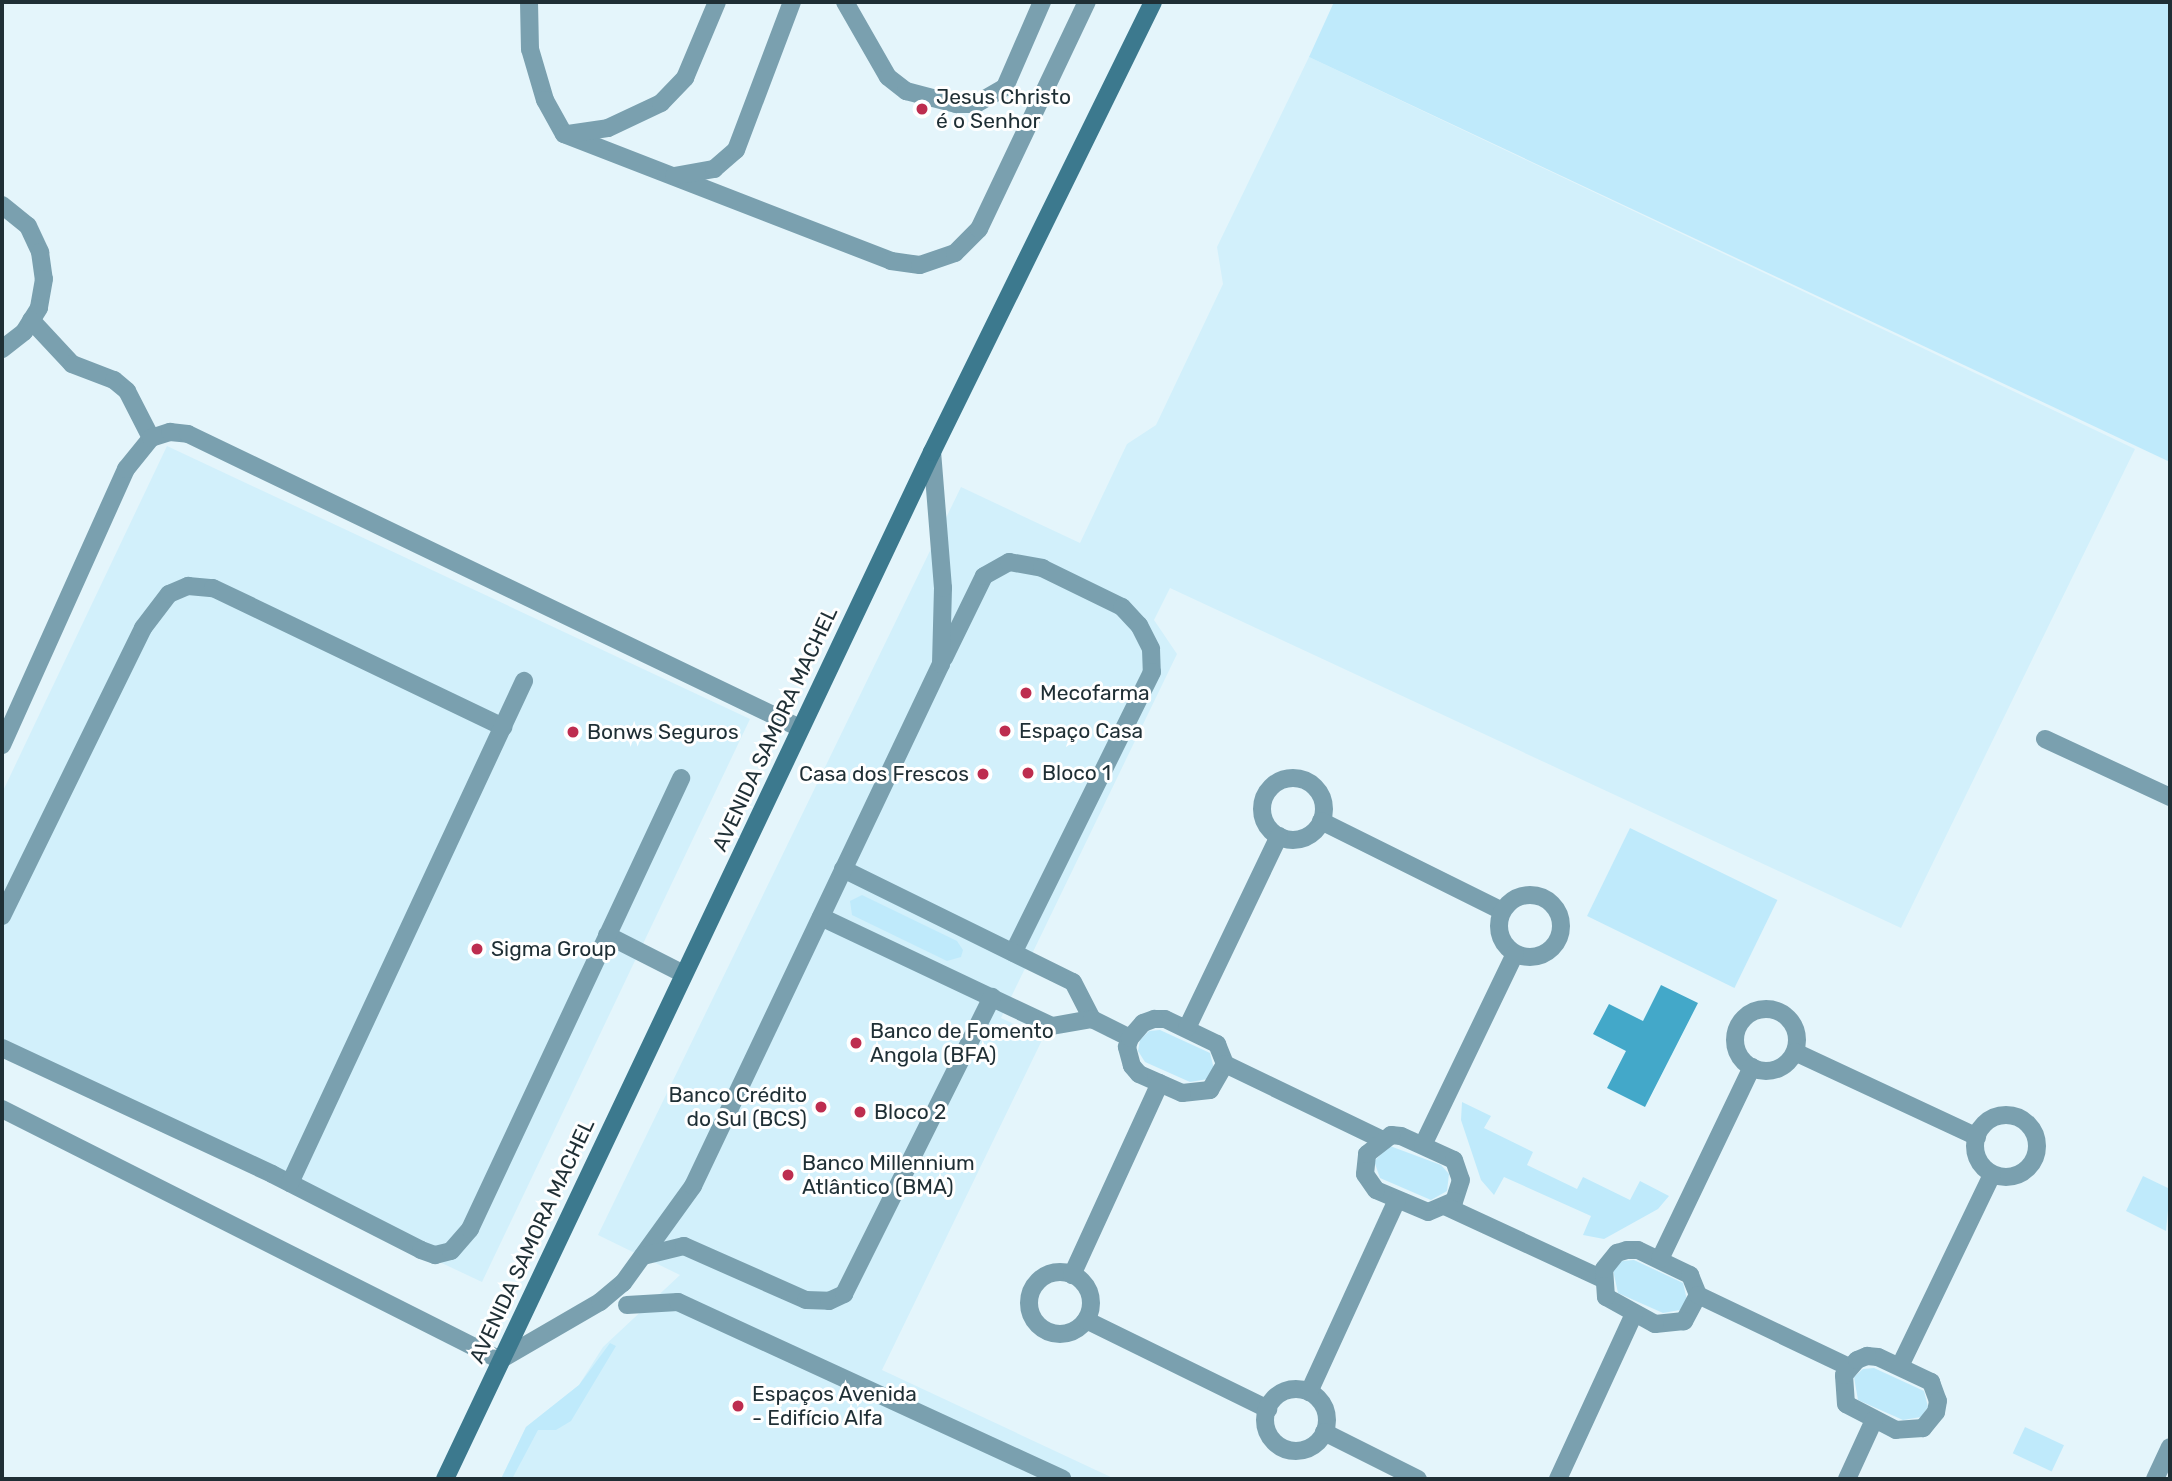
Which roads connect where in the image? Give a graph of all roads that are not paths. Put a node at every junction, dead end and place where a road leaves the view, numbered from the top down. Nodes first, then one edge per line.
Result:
1 (529, 2) edge
2 (717, 2) edge
3 (792, 2) edge
4 (845, 2) edge
5 (1042, 2) edge
6 (1087, 2) edge
7 (1141, 2) edge
8 (1153, 2) edge
9 (1138, 31) junction
10 (564, 134) junction
11 (674, 176) junction
12 (2, 205) edge
13 (31, 320) junction
14 (2, 349) edge
15 (151, 438) junction
16 (932, 452) junction
17 (940, 664) junction
18 (524, 681) dead end
19 (503, 727) junction
20 (800, 728) junction
21 (2045, 739) dead end
22 (2, 745) edge
23 (681, 778) dead end
24 (2170, 797) edge
25 (1321, 821) junction
26 (1279, 836) junction
27 (843, 869) junction
28 (1502, 911) junction
29 (2, 916) edge
30 (821, 917) junction
31 (607, 935) junction
32 (1013, 953) junction
33 (1515, 954) junction
34 (684, 974) junction
35 (992, 997) junction
36 (1092, 1019) junction
37 (1187, 1028) junction
38 (1130, 1038) junction
39 (2, 1048) edge
40 (1795, 1052) junction
41 (1225, 1064) junction
42 (1752, 1067) junction
43 (1160, 1083) junction
44 (2, 1109) edge
45 (1977, 1137) junction
46 (1381, 1139) junction
47 (1423, 1145) junction
48 (1992, 1175) junction
49 (290, 1183) junction
50 (1397, 1200) junction
51 (1447, 1207) junction
52 (643, 1256) junction
53 (1660, 1259) junction
54 (1072, 1275) junction
55 (1601, 1278) junction
56 (1698, 1295) junction
57 (627, 1305) dead end
58 (1634, 1314) junction
59 (1086, 1320) junction
60 (500, 1360) junction
61 (1900, 1366) junction
62 (1849, 1367) junction
63 (1309, 1392) junction
64 (1268, 1409) junction
65 (1874, 1420) junction
66 (1324, 1433) junction
67 (2170, 1447) edge
68 (445, 1479) edge
69 (1062, 1479) edge
70 (1418, 1479) edge
71 (1558, 1479) edge
72 (1847, 1479) edge
73 (2155, 1479) edge

1 - 10 lane
2 - 10 lane
3 - 11 lane
4 - 5 lane
6 - 11 lane
7 - 9 lane
8 - 9 main road, AVENIDA SAMORA MACHEL
9 - 16 main road, AVENIDA SAMORA MACHEL
10 - 11 lane
12 - 13 lane
13 - 14 lane
13 - 15 lane
15 - 20 lane
15 - 22 lane
16 - 17 lane
16 - 20 main road, AVENIDA SAMORA MACHEL
17 - 27 lane
17 - 32 lane
18 - 19 lane
19 - 29 lane
19 - 49 lane
20 - 34 main road, AVENIDA SAMORA MACHEL
21 - 24 lane
23 - 31 lane
25 - 26 lane
25 - 26 lane
25 - 28 lane
26 - 37 lane
27 - 30 lane
27 - 32 lane
28 - 33 lane
28 - 33 lane
30 - 35 lane
30 - 52 lane
31 - 34 lane
31 - 49 lane
32 - 36 lane
33 - 47 lane
34 - 60 main road, AVENIDA SAMORA MACHEL
35 - 36 lane
35 - 52 lane
36 - 38 lane
37 - 38 lane
37 - 41 lane
38 - 43 lane
39 - 49 lane
40 - 42 lane
40 - 42 lane
40 - 45 lane
41 - 43 lane
41 - 46 lane
42 - 53 lane
43 - 54 lane
44 - 60 lane
45 - 48 lane
45 - 48 lane
46 - 47 lane
46 - 50 lane
47 - 51 lane
48 - 61 lane
50 - 51 lane
50 - 63 lane
51 - 55 lane
52 - 60 lane
53 - 55 lane
53 - 56 lane
54 - 59 lane
54 - 59 lane
55 - 58 lane
56 - 58 lane
56 - 62 lane
57 - 69 lane
58 - 71 lane
59 - 64 lane
60 - 68 main road, AVENIDA SAMORA MACHEL
61 - 62 lane
61 - 65 lane
62 - 65 lane
63 - 64 lane
63 - 66 lane
64 - 66 lane
65 - 72 lane
66 - 70 lane
67 - 73 lane

